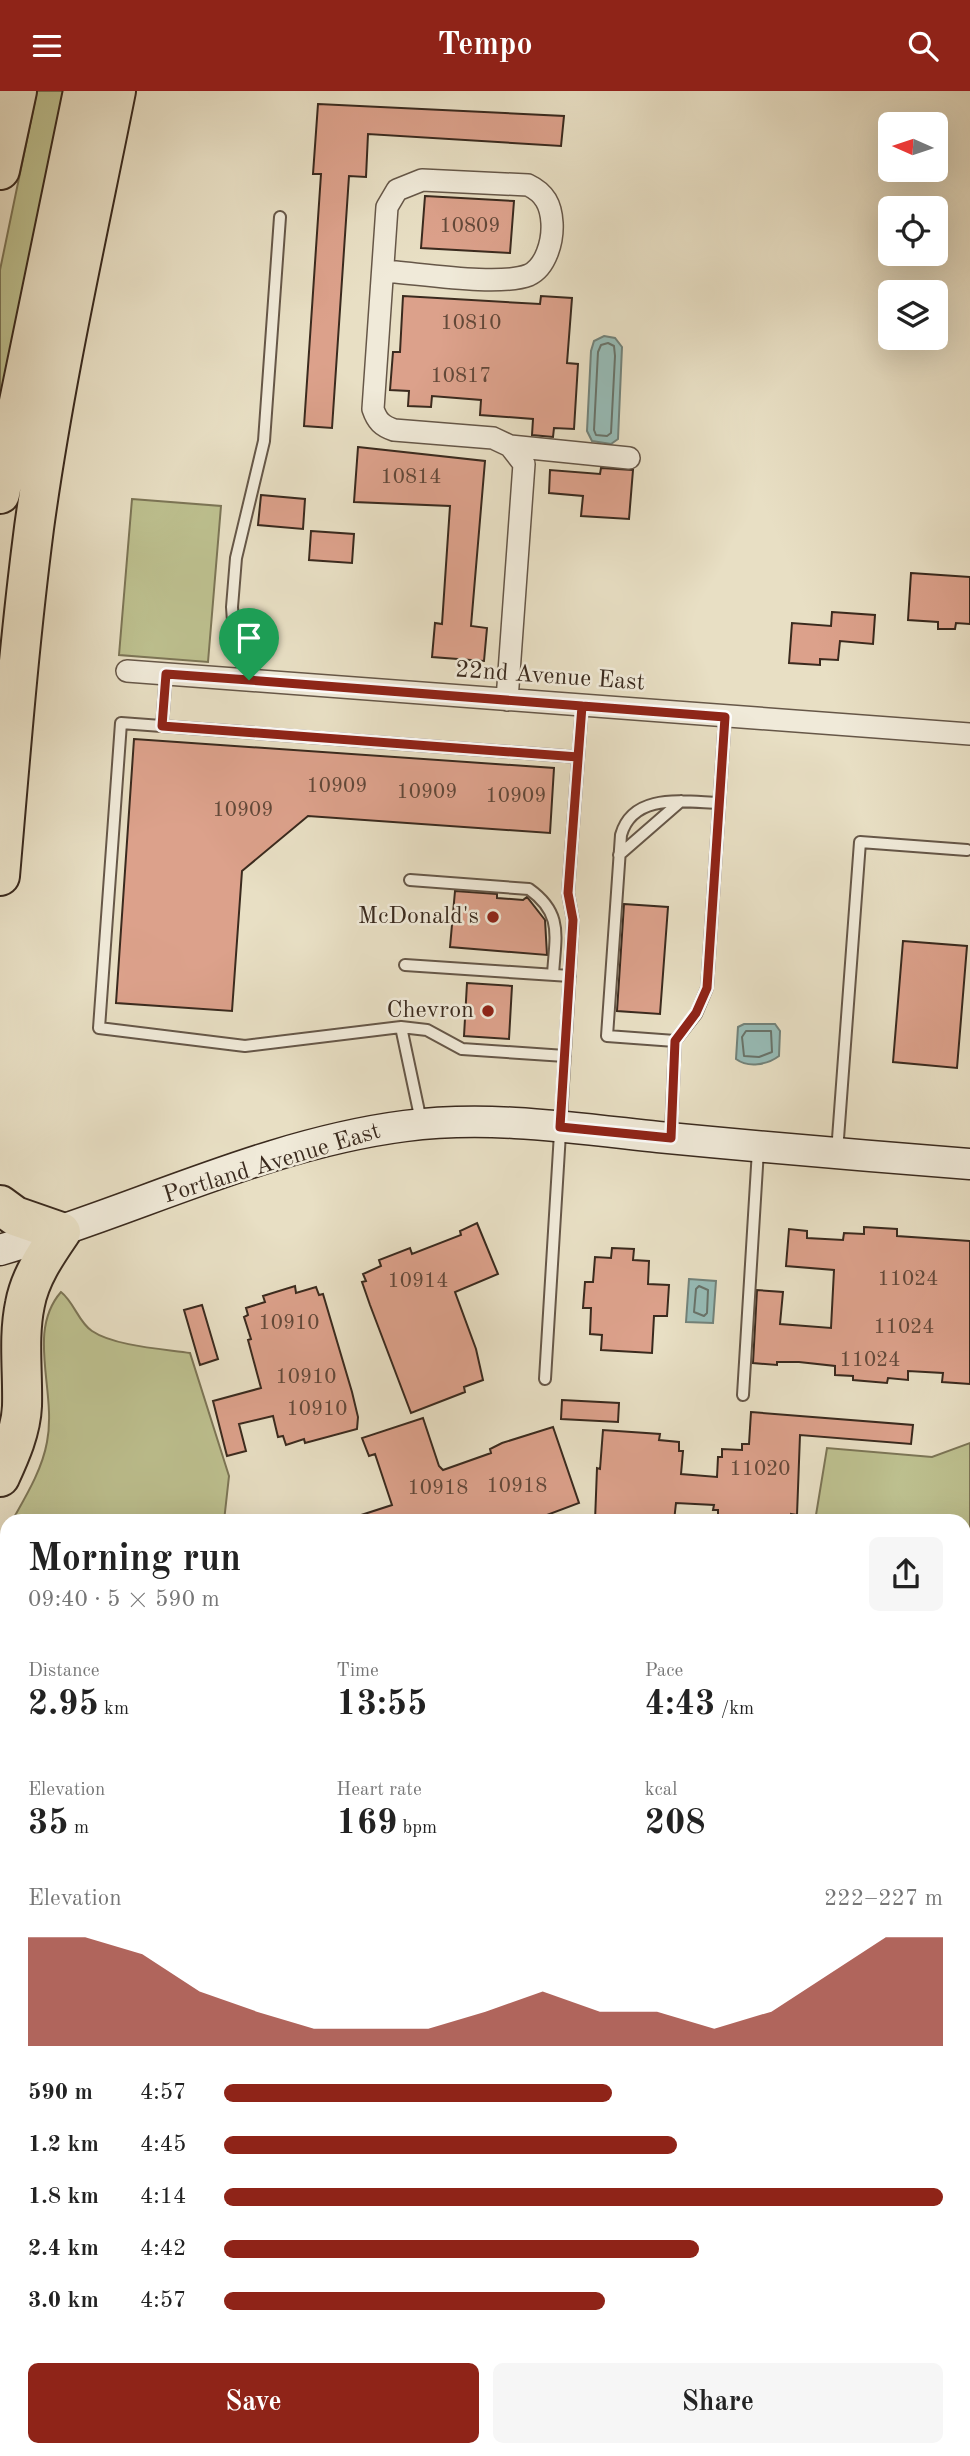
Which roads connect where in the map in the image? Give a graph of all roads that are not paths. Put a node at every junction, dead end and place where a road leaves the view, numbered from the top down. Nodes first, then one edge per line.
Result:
1 (11, 91) edge
2 (17, 91) edge
3 (83, 91) edge
4 (116, 91) edge
5 (0, 130) edge
6 (0, 170) edge
7 (280, 217) dead end
8 (383, 271) junction
9 (510, 446) junction
10 (629, 458) dead end
11 (0, 494) edge
12 (127, 671) dead end
13 (166, 674) junction
14 (249, 680) junction
15 (507, 700) junction
16 (582, 706) junction
17 (725, 717) junction
18 (162, 726) junction
19 (970, 734) edge
20 (578, 757) junction
21 (681, 801) junction
22 (719, 803) junction
23 (967, 850) dead end
24 (619, 855) junction
25 (0, 876) edge
26 (410, 880) dead end
27 (405, 965) dead end
28 (553, 975) junction
29 (570, 976) junction
30 (401, 1027) junction
31 (675, 1041) junction
32 (565, 1056) junction
33 (422, 1124) junction
34 (560, 1127) junction
35 (671, 1138) junction
36 (758, 1147) junction
37 (836, 1154) junction
38 (970, 1164) edge
39 (0, 1205) edge
40 (61, 1232) junction
41 (0, 1250) edge
42 (0, 1291) edge
43 (21, 1372) junction
44 (545, 1379) dead end
45 (743, 1395) dead end
46 (0, 1477) edge

1 - 5 highway
2 - 6 highway
3 - 11 highway
4 - 25 highway
7 - 14 lane
8 - 8 street
8 - 9 street
9 - 10 street
9 - 15 street
12 - 13 street, 22nd Avenue East
13 - 14 street, 22nd Avenue East
13 - 18 lane
14 - 15 street, 22nd Avenue East
15 - 16 street, 22nd Avenue East
16 - 17 street, 22nd Avenue East
16 - 20 lane
17 - 19 street, 22nd Avenue East
17 - 22 lane
18 - 20 lane
18 - 30 lane
20 - 29 lane
21 - 22 lane
21 - 24 lane
21 - 24 lane
22 - 31 lane
23 - 37 lane
24 - 31 lane
26 - 28 lane
27 - 28 lane
28 - 29 lane
29 - 32 lane
30 - 32 lane
30 - 33 lane
31 - 35 lane
32 - 34 lane
33 - 34 main road, Portland Avenue East
33 - 40 main road, Portland Avenue East
34 - 35 main road, Portland Avenue East
34 - 44 lane
35 - 36 main road, Portland Avenue East
36 - 37 main road, Portland Avenue East
36 - 45 lane
37 - 38 main road, Portland Avenue East
39 - 40 highway
40 - 41 main road, Portland Avenue East
40 - 43 highway
42 - 43 highway
43 - 46 highway

